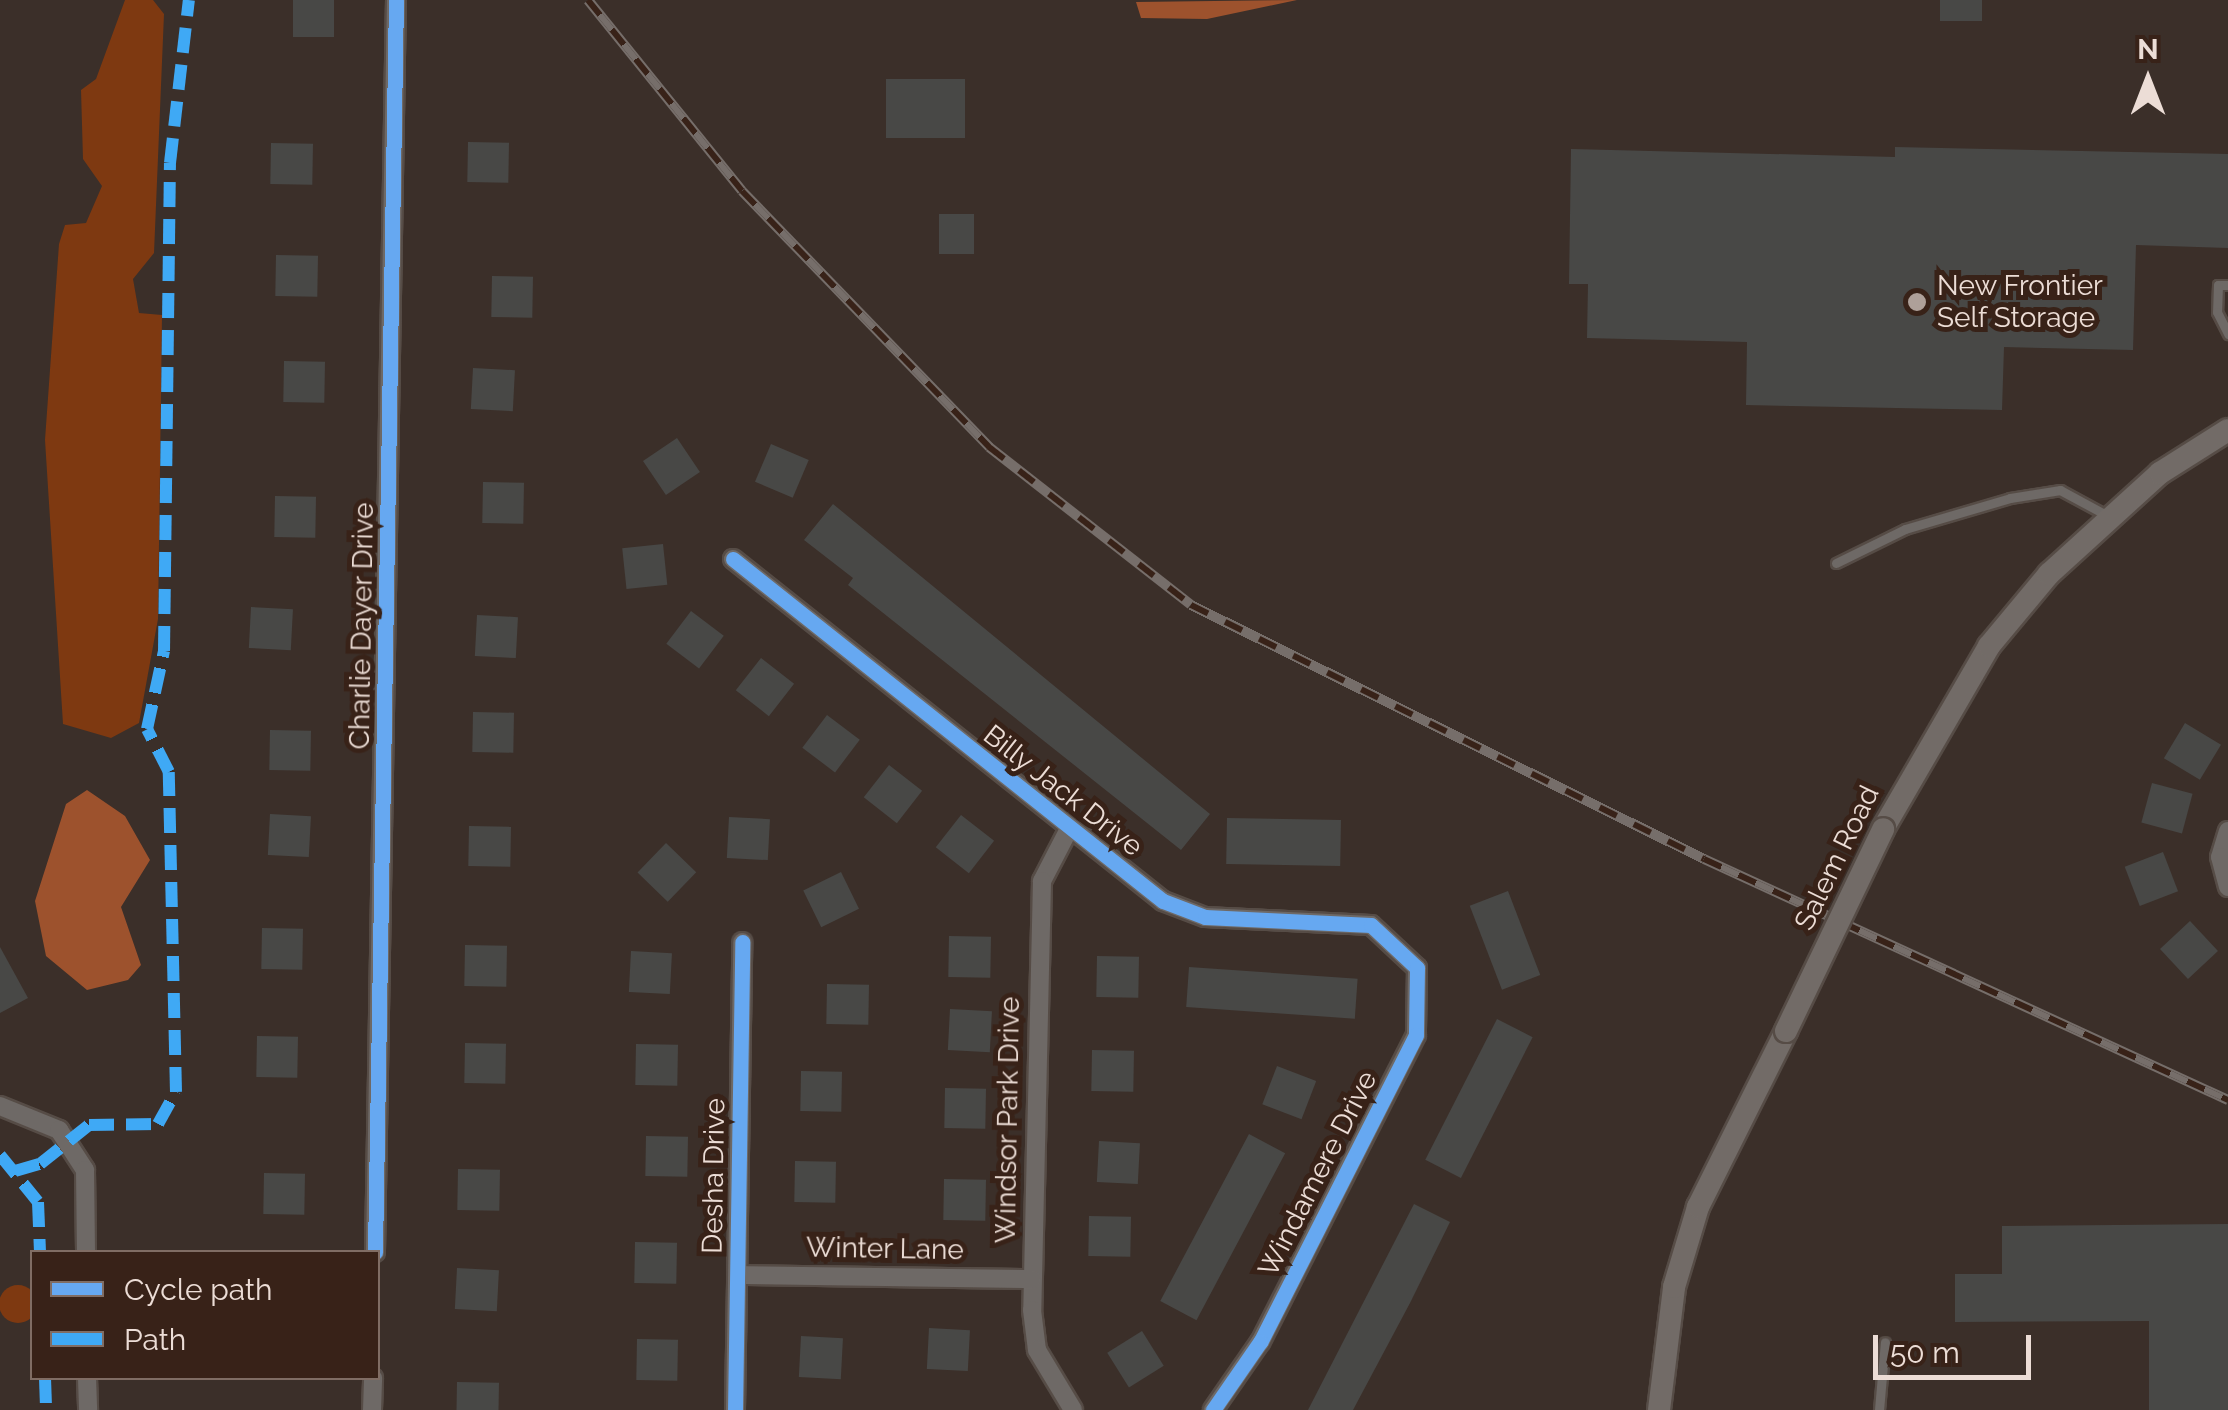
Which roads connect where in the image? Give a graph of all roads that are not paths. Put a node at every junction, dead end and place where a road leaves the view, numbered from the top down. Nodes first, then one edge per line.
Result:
1 (396, 0) edge
2 (2228, 285) edge
3 (2228, 334) edge
4 (2228, 430) edge
5 (2108, 516) junction
6 (733, 559) dead end
7 (1836, 563) dead end
8 (1069, 829) junction
9 (2224, 838) edge
10 (2228, 887) edge
11 (742, 942) dead end
12 (1406, 950) joint
13 (0, 1106) edge
14 (86, 1250) edge
15 (375, 1250) edge
16 (738, 1274) junction
17 (1032, 1279) junction
18 (1885, 1342) dead end
19 (88, 1380) edge
20 (373, 1380) edge
21 (88, 1410) edge
22 (372, 1410) edge
23 (735, 1410) edge
24 (1072, 1410) edge
25 (1213, 1410) edge
26 (1660, 1410) edge
27 (1879, 1410) edge

1 - 15 street, Charlie Dayer Drive
2 - 3 lane
4 - 5 main road, Salem Road
5 - 7 lane
5 - 26 main road, Salem Road, bridge
6 - 8 street, Billy Jack Drive
8 - 12 street, Billy Jack Drive
8 - 17 street, Windsor Park Drive
9 - 10 street
11 - 16 street, Desha Drive
12 - 25 street, Windamere Drive
13 - 14 street
16 - 17 street, Winter Lane
16 - 23 street, Desha Drive
17 - 24 street, Windsor Park Drive
18 - 27 lane
19 - 21 street
20 - 22 street

